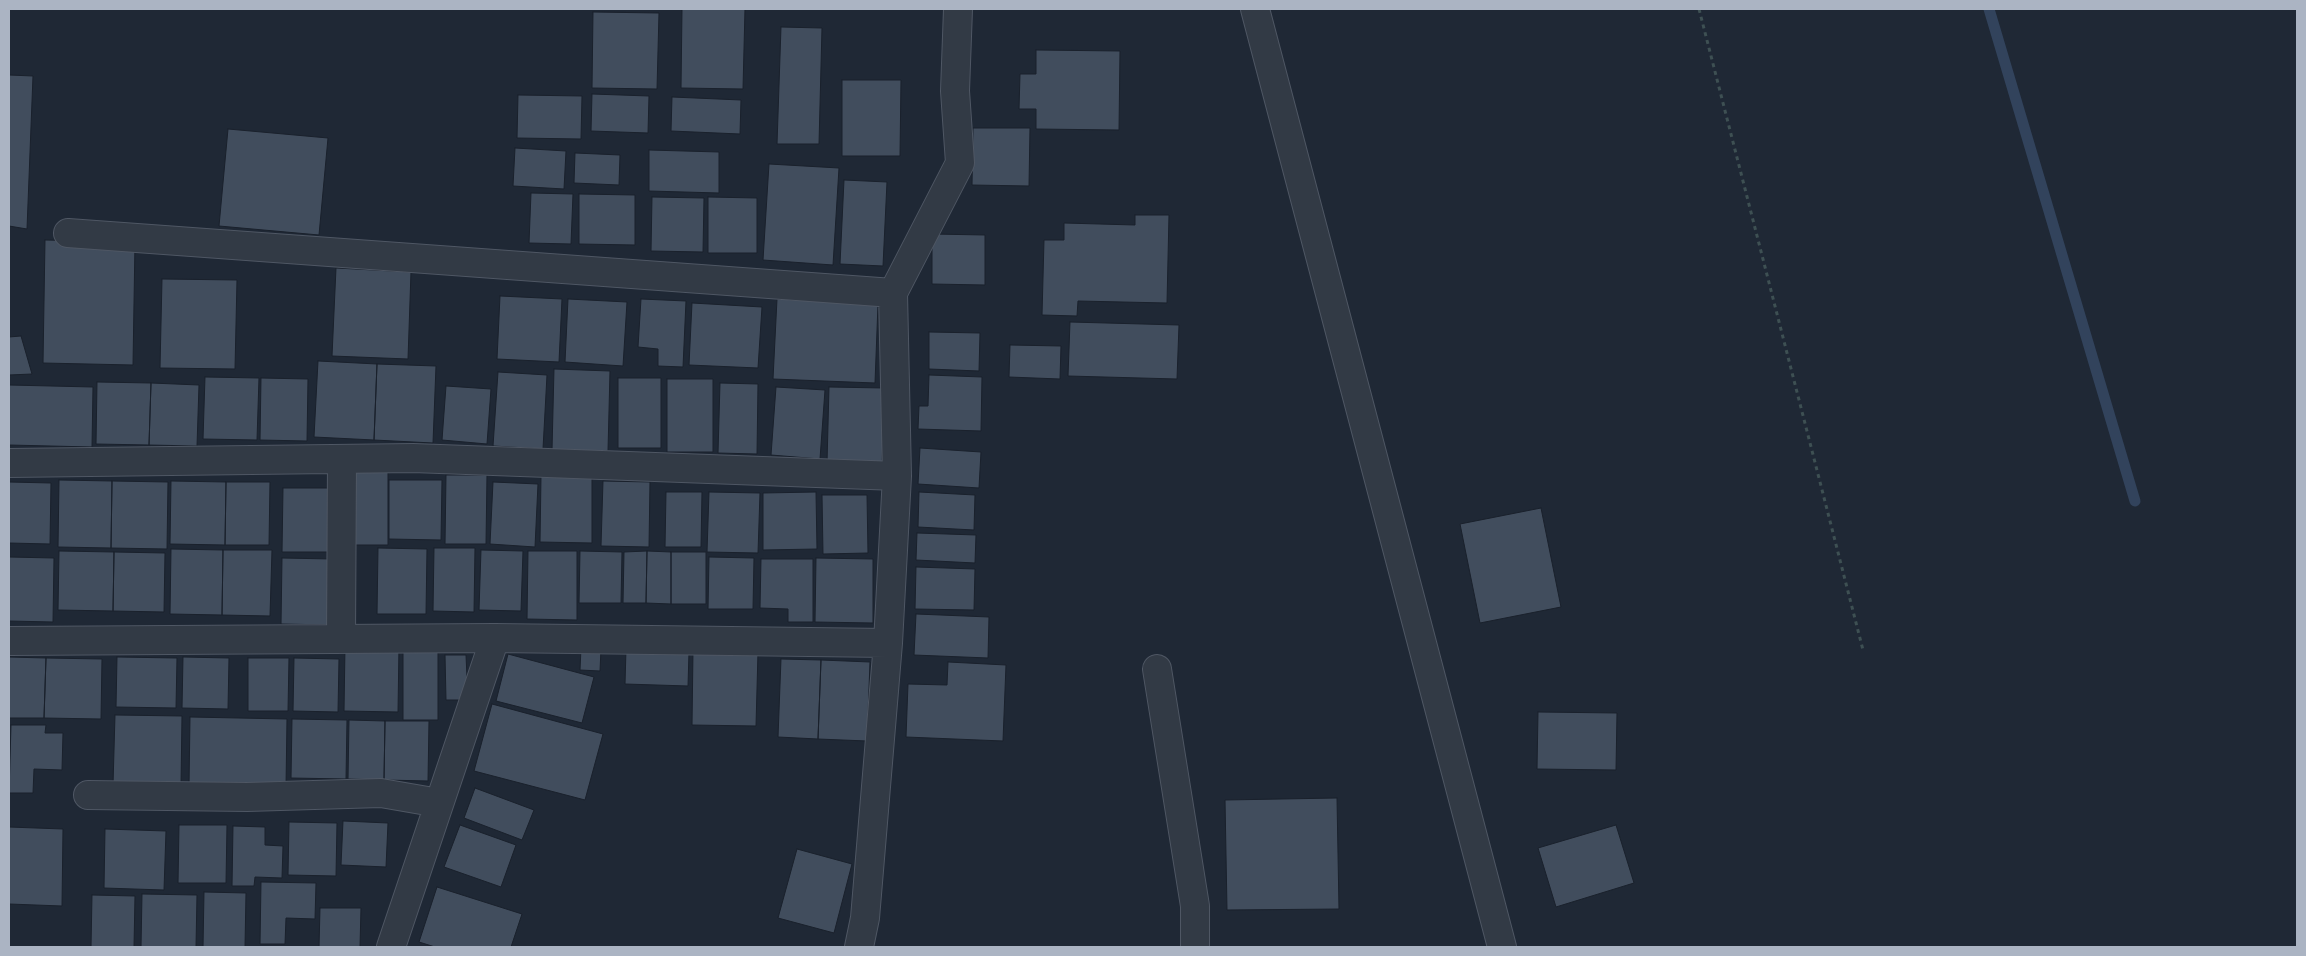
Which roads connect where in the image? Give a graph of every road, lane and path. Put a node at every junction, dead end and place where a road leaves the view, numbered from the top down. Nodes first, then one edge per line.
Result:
1 (958, 9) edge
2 (1255, 9) edge
3 (1699, 9) edge
4 (68, 233) dead end
5 (893, 293) junction
6 (342, 459) junction
7 (9, 463) edge
8 (897, 476) junction
9 (495, 638) junction
10 (342, 639) junction
11 (9, 641) edge
12 (888, 643) junction
13 (1863, 650) dead end
14 (1157, 669) dead end
15 (88, 795) dead end
16 (440, 803) junction
17 (391, 947) edge
18 (858, 947) edge
19 (1195, 947) edge
20 (1502, 947) edge

1 - 5 street
2 - 20 street
3 - 13 path
4 - 5 street
5 - 8 street
6 - 7 street
6 - 8 street
6 - 10 street
8 - 12 street
9 - 10 street
9 - 12 street
9 - 16 street
10 - 11 street
12 - 18 street
14 - 19 street
15 - 16 street
16 - 17 street

